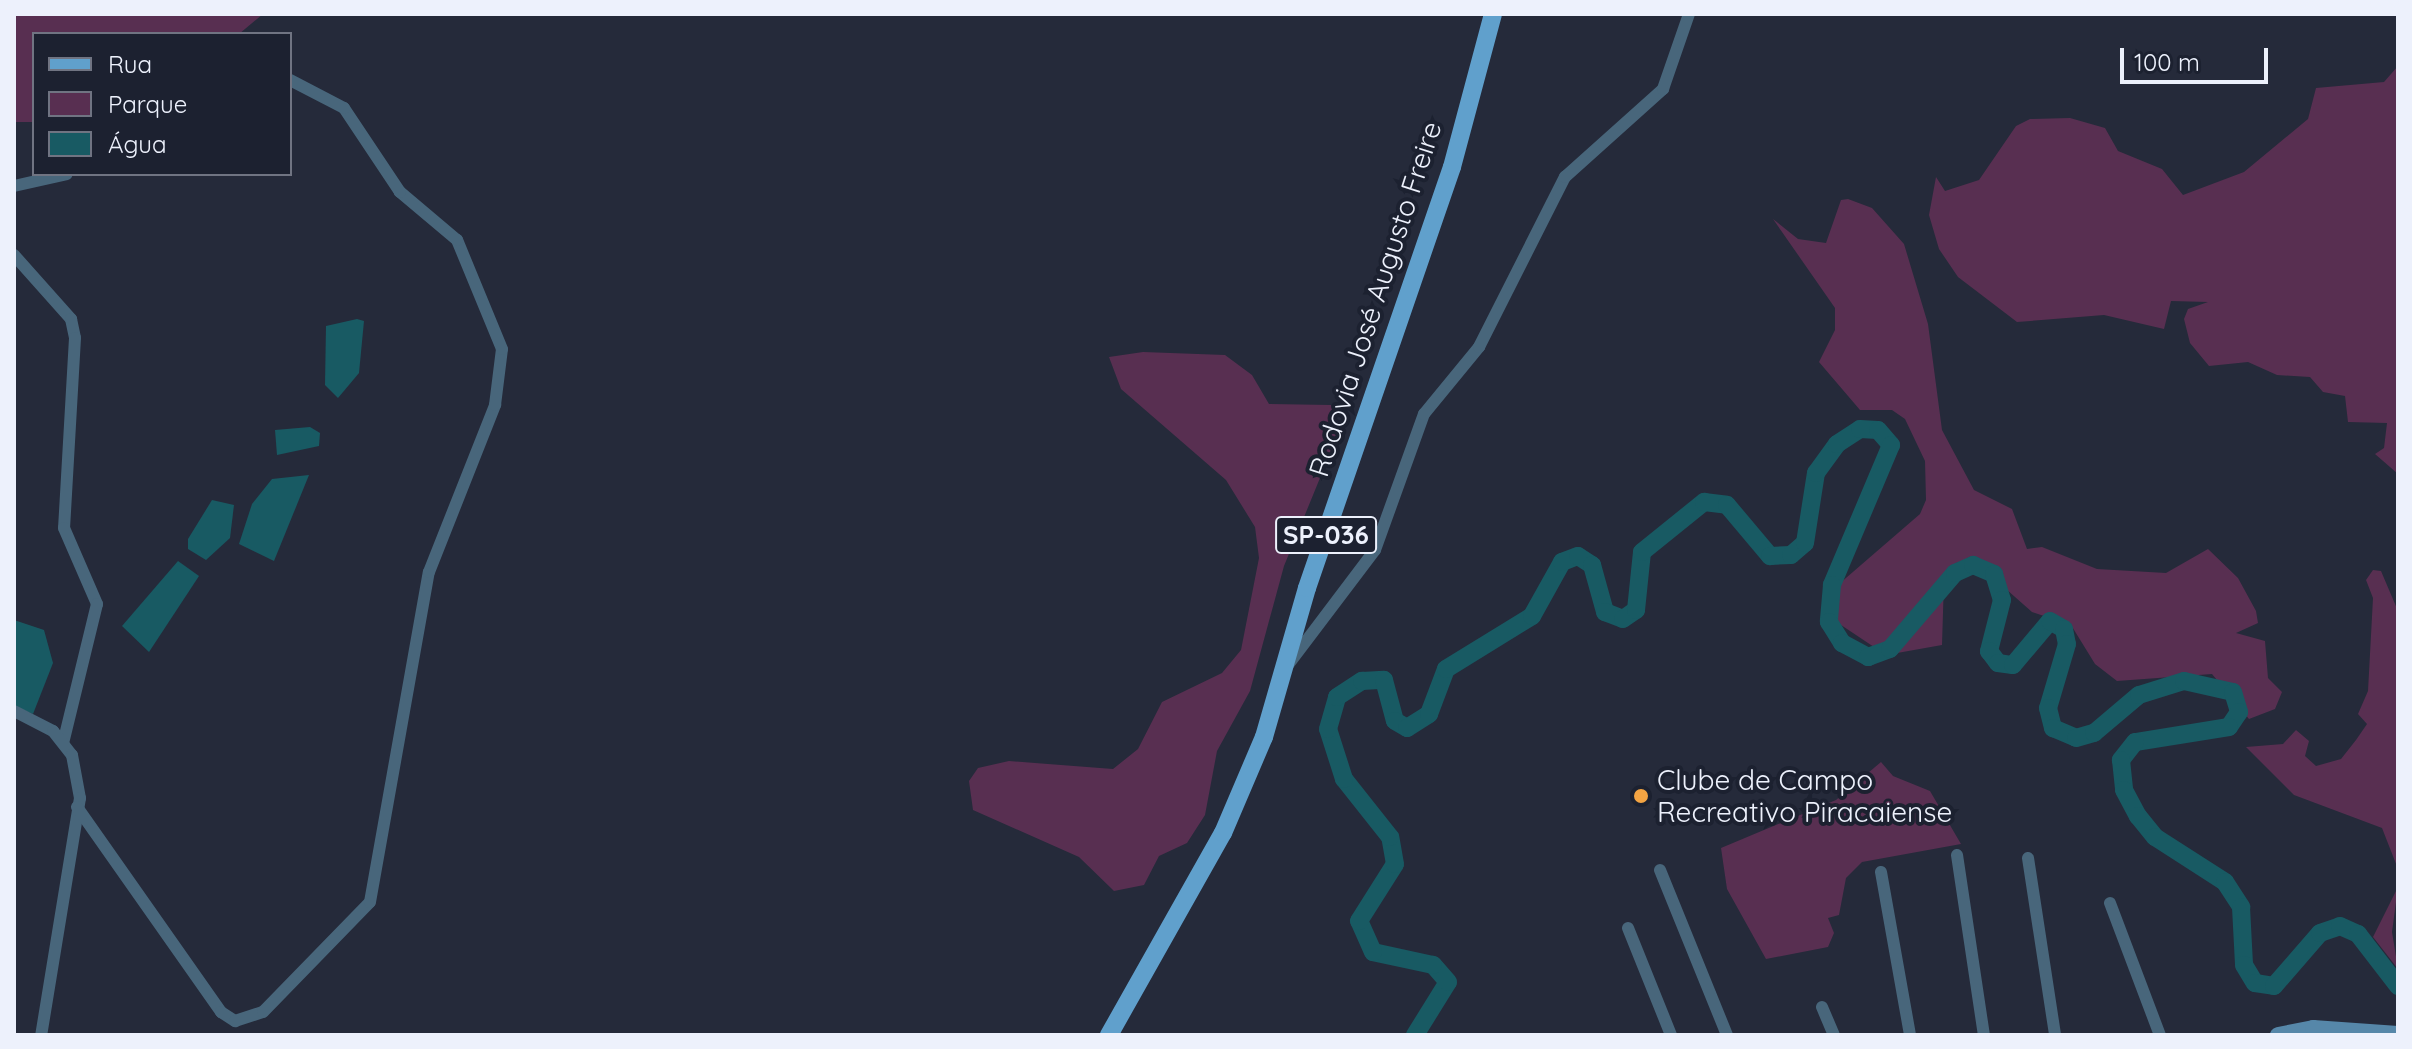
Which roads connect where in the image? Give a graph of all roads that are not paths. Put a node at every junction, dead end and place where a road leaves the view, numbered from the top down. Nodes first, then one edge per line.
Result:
1 (1493, 14) edge
2 (1689, 14) edge
3 (292, 81) edge
4 (58, 176) edge
5 (14, 186) edge
6 (14, 255) edge
7 (1278, 676) junction
8 (14, 711) edge
9 (63, 743) junction
10 (77, 807) junction
11 (1957, 855) dead end
12 (2028, 858) dead end
13 (1660, 870) dead end
14 (1881, 872) dead end
15 (2110, 903) dead end
16 (1628, 928) dead end
17 (1822, 1007) dead end
18 (2317, 1031) edge
19 (2398, 1034) edge
20 (41, 1035) edge
21 (1109, 1035) edge
22 (1671, 1035) edge
23 (1727, 1035) edge
24 (1834, 1035) edge
25 (1910, 1035) edge
26 (1984, 1035) edge
27 (2055, 1035) edge
28 (2160, 1035) edge
29 (2278, 1035) edge

1 - 7 main road, Rodovia José Augusto Freire / SP-036
2 - 7 street
3 - 10 street
4 - 5 street
6 - 9 street
7 - 21 main road, Rodovia José Augusto Freire / SP-036
8 - 9 street
9 - 10 street
10 - 20 street
11 - 26 street
12 - 27 street
13 - 23 street
14 - 25 street
15 - 28 street
16 - 22 street
17 - 24 street
18 - 19 street
18 - 29 street

